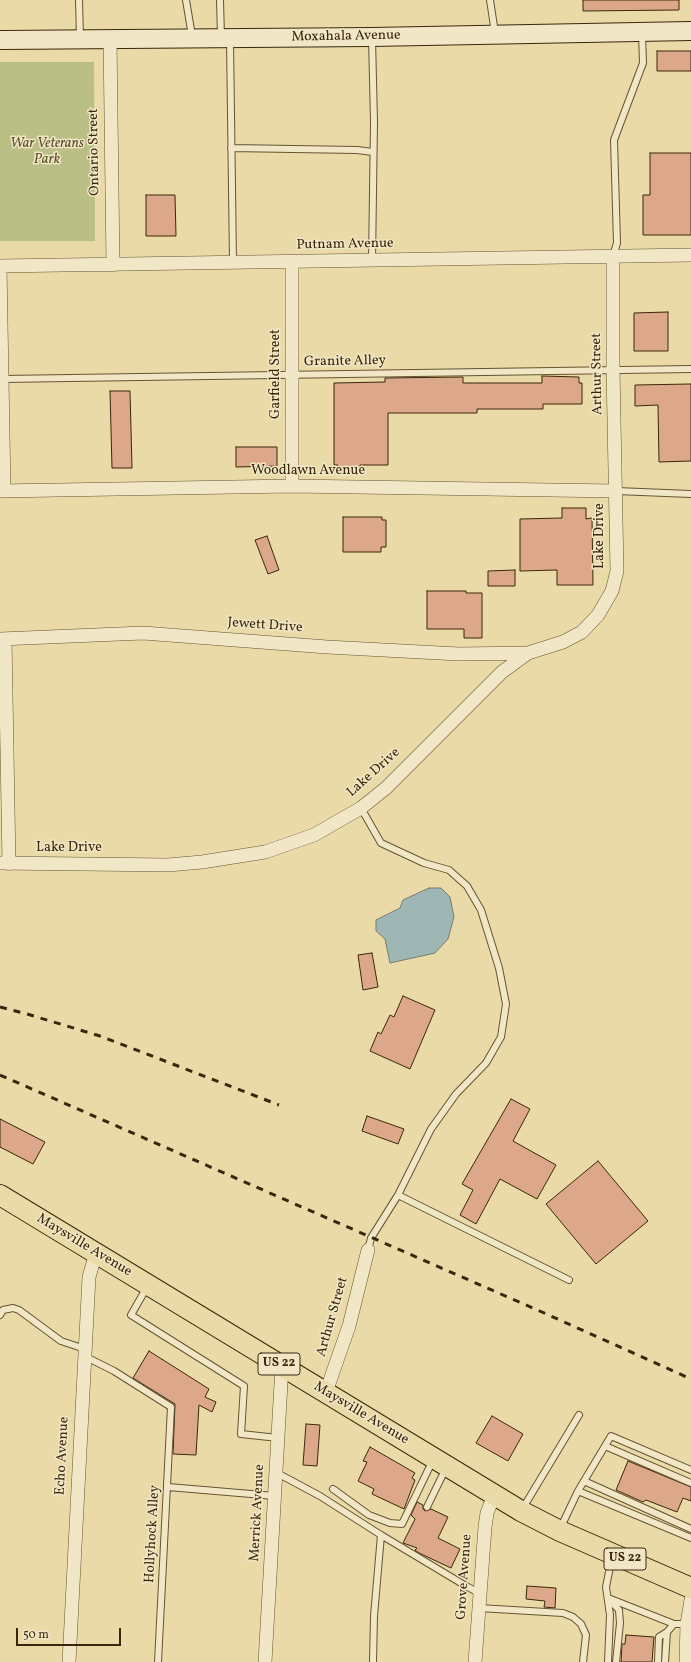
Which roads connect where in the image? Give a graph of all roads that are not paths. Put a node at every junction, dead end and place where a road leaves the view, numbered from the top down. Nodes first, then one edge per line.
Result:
1 (80, 0) edge
2 (186, 0) edge
3 (220, 0) edge
4 (490, 0) edge
5 (642, 31) junction
6 (691, 31) edge
7 (496, 35) junction
8 (372, 37) junction
9 (192, 38) junction
10 (226, 38) junction
11 (110, 39) junction
12 (0, 40) edge
13 (80, 40) junction
14 (231, 148) junction
15 (373, 152) junction
16 (613, 256) junction
17 (691, 256) edge
18 (372, 261) junction
19 (233, 262) junction
20 (292, 262) junction
21 (113, 265) junction
22 (0, 266) edge
23 (691, 369) edge
24 (613, 370) junction
25 (292, 374) junction
26 (1, 379) edge
27 (292, 486) junction
28 (2, 491) edge
29 (616, 491) junction
30 (691, 494) edge
31 (2, 639) edge
32 (528, 653) junction
33 (361, 808) junction
34 (4, 864) edge
35 (0, 1195) edge
36 (398, 1195) junction
37 (368, 1250) joint
38 (96, 1253) junction
39 (569, 1280) dead end
40 (149, 1284) junction
41 (1, 1313) edge
42 (85, 1353) junction
43 (282, 1366) junction
44 (326, 1392) junction
45 (579, 1415) dead end
46 (278, 1438) junction
47 (605, 1446) junction
48 (440, 1462) junction
49 (691, 1470) edge
50 (276, 1473) junction
51 (584, 1481) junction
52 (691, 1483) edge
53 (168, 1487) junction
54 (333, 1489) dead end
55 (578, 1491) junction
56 (494, 1495) junction
57 (275, 1496) junction
58 (427, 1507) dead end
59 (521, 1511) junction
60 (691, 1529) edge
61 (560, 1531) junction
62 (381, 1535) junction
63 (691, 1538) edge
64 (613, 1554) junction
65 (691, 1588) edge
66 (480, 1593) junction
67 (608, 1598) junction
68 (691, 1600) edge
69 (478, 1608) junction
70 (680, 1624) junction
71 (667, 1632) junction
72 (68, 1662) edge
73 (158, 1662) edge
74 (265, 1662) edge
75 (373, 1662) edge
76 (475, 1662) edge
77 (583, 1662) edge
78 (608, 1662) edge
79 (616, 1662) edge
80 (658, 1662) edge
81 (665, 1662) edge
82 (686, 1662) edge

1 - 13 lane
2 - 9 lane
3 - 10 lane
4 - 7 lane
5 - 6 street, Moxahala Avenue
5 - 7 street, Moxahala Avenue
5 - 16 lane
7 - 8 street, Moxahala Avenue
8 - 10 street, Moxahala Avenue
8 - 15 lane
9 - 10 street, Moxahala Avenue
9 - 11 street, Moxahala Avenue
10 - 14 lane
11 - 13 street, Moxahala Avenue
11 - 21 street, Ontario Street
12 - 13 street, Moxahala Avenue
14 - 15 lane
14 - 19 lane
15 - 18 lane
16 - 17 street, Putnam Avenue
16 - 18 street, Putnam Avenue
16 - 24 street, Arthur Street
18 - 20 street, Putnam Avenue
19 - 20 street, Putnam Avenue
19 - 21 street, Putnam Avenue
20 - 25 street, Garfield Street
21 - 22 street, Putnam Avenue
22 - 26 street
23 - 24 lane, Granite Alley
24 - 25 lane, Granite Alley
24 - 29 street, Arthur Street
25 - 26 lane, Granite Alley
25 - 27 street, Garfield Street
26 - 28 street
27 - 28 street, Woodlawn Avenue
27 - 29 street, Woodlawn Avenue
29 - 30 lane
29 - 32 street, Lake Drive
31 - 32 street, Jewett Drive
31 - 34 street
32 - 33 street, Lake Drive
33 - 34 street, Lake Drive
33 - 36 lane
35 - 38 main road, Maysville Avenue / US 22
36 - 37 lane
36 - 39 lane
37 - 44 street, Arthur Street
38 - 40 main road, Maysville Avenue / US 22
38 - 42 street, Echo Avenue
40 - 43 main road, Maysville Avenue / US 22
40 - 46 lane
41 - 42 lane
42 - 53 lane, Hollyhock Alley
42 - 72 street, Echo Avenue
43 - 44 main road, Maysville Avenue / US 22
43 - 46 street, Merrick Avenue
44 - 48 main road, Maysville Avenue / US 22
45 - 59 lane
46 - 50 street, Merrick Avenue
47 - 49 lane
47 - 51 lane
47 - 52 lane
48 - 54 lane
48 - 56 main road, Maysville Avenue / US 22
48 - 58 lane
50 - 57 street, Merrick Avenue
50 - 62 lane
51 - 55 lane
51 - 60 lane
53 - 57 lane
53 - 73 lane, Hollyhock Alley
55 - 61 lane
55 - 63 lane
56 - 59 main road, Maysville Avenue / US 22
56 - 66 street, Grove Avenue
57 - 74 street, Merrick Avenue
59 - 61 main road, Maysville Avenue / US 22
61 - 64 main road, Maysville Avenue / US 22
62 - 66 lane
62 - 75 lane
64 - 65 main road, Maysville Avenue / US 22
64 - 67 lane
66 - 69 street, Grove Avenue
67 - 70 lane
67 - 78 lane
67 - 79 lane
68 - 70 street
69 - 76 street, Grove Avenue
69 - 77 lane
70 - 71 lane
70 - 82 street
71 - 80 lane
71 - 81 lane

